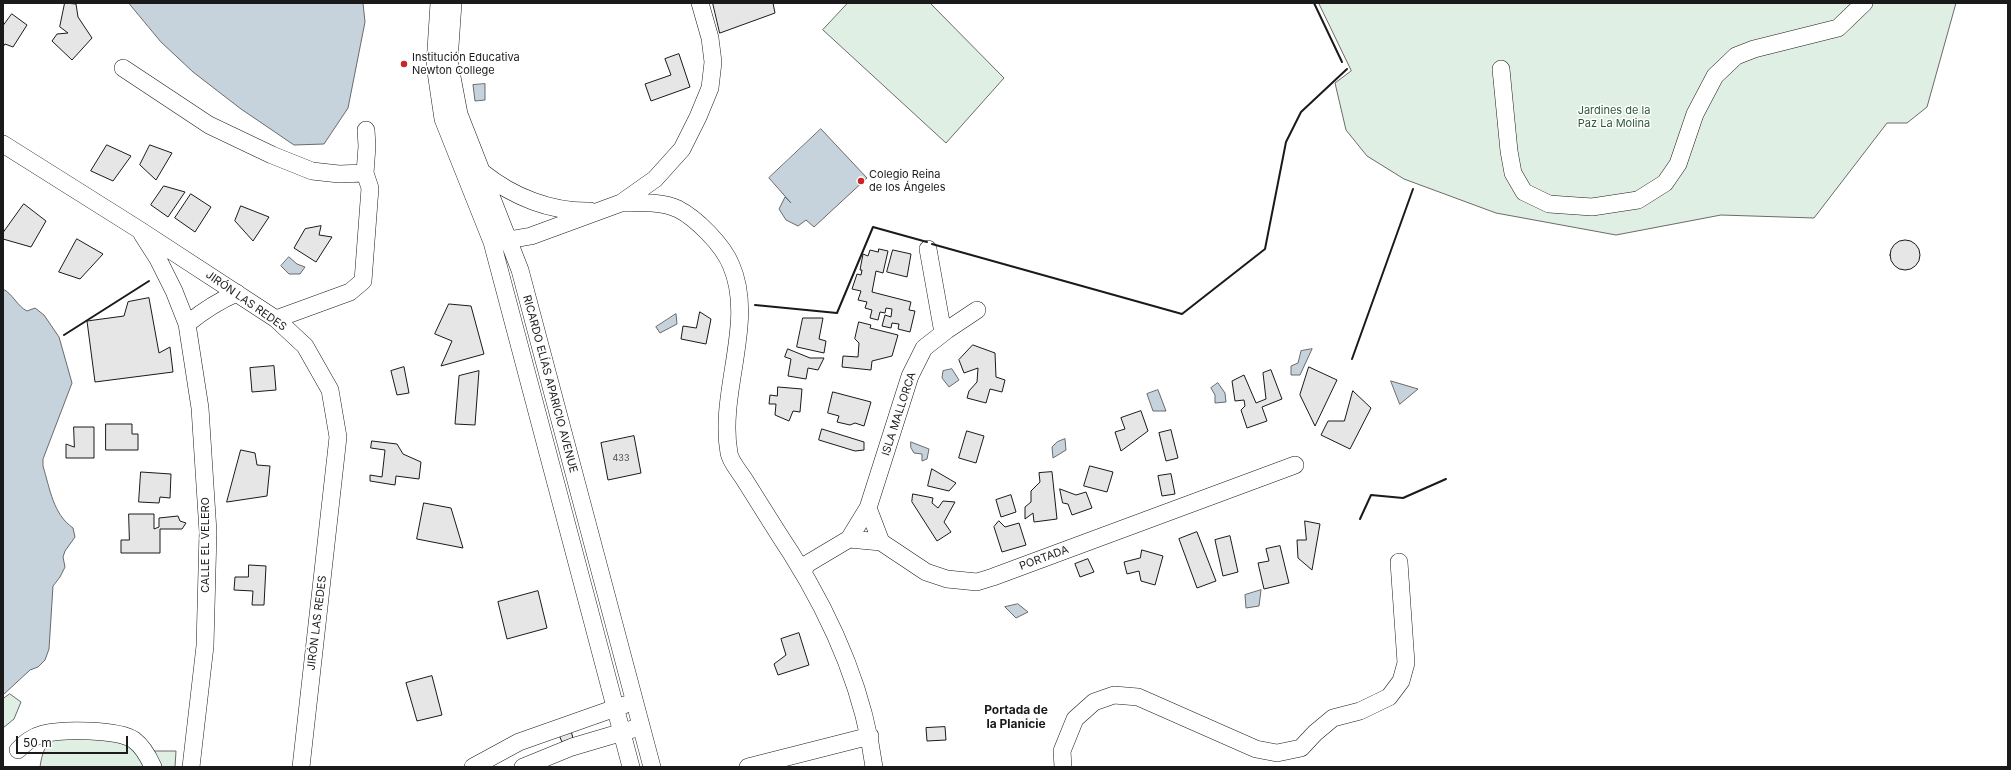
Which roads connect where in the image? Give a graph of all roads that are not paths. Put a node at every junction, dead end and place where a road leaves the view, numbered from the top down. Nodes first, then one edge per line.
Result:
1 (439, 3) edge
2 (452, 3) edge
3 (700, 3) edge
4 (1864, 3) edge
5 (123, 68) dead end
6 (1501, 69) dead end
7 (366, 130) dead end
8 (3, 144) edge
9 (481, 172) junction
10 (365, 173) junction
11 (528, 199) junction
12 (621, 203) junction
13 (600, 210) junction
14 (499, 215) junction
15 (486, 225) junction
16 (138, 229) junction
17 (531, 236) junction
18 (500, 241) junction
19 (928, 249) dead end
20 (520, 270) junction
21 (237, 293) junction
22 (530, 308) junction
23 (977, 310) dead end
24 (511, 312) junction
25 (276, 320) junction
26 (187, 324) junction
27 (943, 333) junction
28 (1295, 465) dead end
29 (868, 508) junction
30 (849, 539) junction
31 (881, 542) junction
32 (1400, 562) dead end
33 (803, 572) junction
34 (634, 702) junction
35 (615, 708) junction
36 (640, 726) junction
37 (622, 732) junction
38 (870, 736) junction
39 (18, 750) dead end
40 (153, 767) edge
41 (191, 767) edge
42 (301, 767) edge
43 (473, 767) edge
44 (522, 767) edge
45 (631, 767) edge
46 (652, 767) edge
47 (748, 767) edge
48 (874, 767) edge
49 (1063, 767) edge

1 - 15 street, RICARDO ELÍAS APARICIO AVENUE
2 - 9 street, RICARDO ELÍAS APARICIO AVENUE
3 - 12 street
4 - 6 street
5 - 10 street
7 - 10 street
8 - 16 street, JIRÓN LAS REDES
9 - 11 street
9 - 14 street, RICARDO ELÍAS APARICIO AVENUE
10 - 25 street
11 - 13 street
11 - 14 street
12 - 13 street
12 - 33 street
13 - 17 street
14 - 15 street
14 - 18 street, RICARDO ELÍAS APARICIO AVENUE
15 - 18 street, RICARDO ELÍAS APARICIO AVENUE
16 - 21 street, JIRÓN LAS REDES
16 - 26 street, CALLE EL VELERO
17 - 18 street
17 - 20 street
18 - 20 street, RICARDO ELÍAS APARICIO AVENUE
18 - 24 street, RICARDO ELÍAS APARICIO AVENUE
19 - 27 street
20 - 22 street, RICARDO ELÍAS APARICIO AVENUE
21 - 25 street, JIRÓN LAS REDES
21 - 26 street
22 - 24 street
22 - 34 street, RICARDO ELÍAS APARICIO AVENUE
23 - 27 street, ISLA MALLORCA
24 - 35 street, RICARDO ELÍAS APARICIO AVENUE
25 - 42 street, JIRÓN LAS REDES
26 - 41 street, CALLE EL VELERO
27 - 29 street, ISLA MALLORCA
28 - 31 street, PORTADA
29 - 30 street, ISLA MALLORCA
29 - 31 street
30 - 31 street, PORTADA
30 - 33 street
32 - 49 street
33 - 38 street
34 - 35 street
34 - 36 street, RICARDO ELÍAS APARICIO AVENUE
35 - 37 street, RICARDO ELÍAS APARICIO AVENUE
35 - 43 street
36 - 37 street
36 - 46 street, RICARDO ELÍAS APARICIO AVENUE
37 - 44 street
37 - 45 street, RICARDO ELÍAS APARICIO AVENUE
38 - 47 street
38 - 48 street
39 - 40 street

